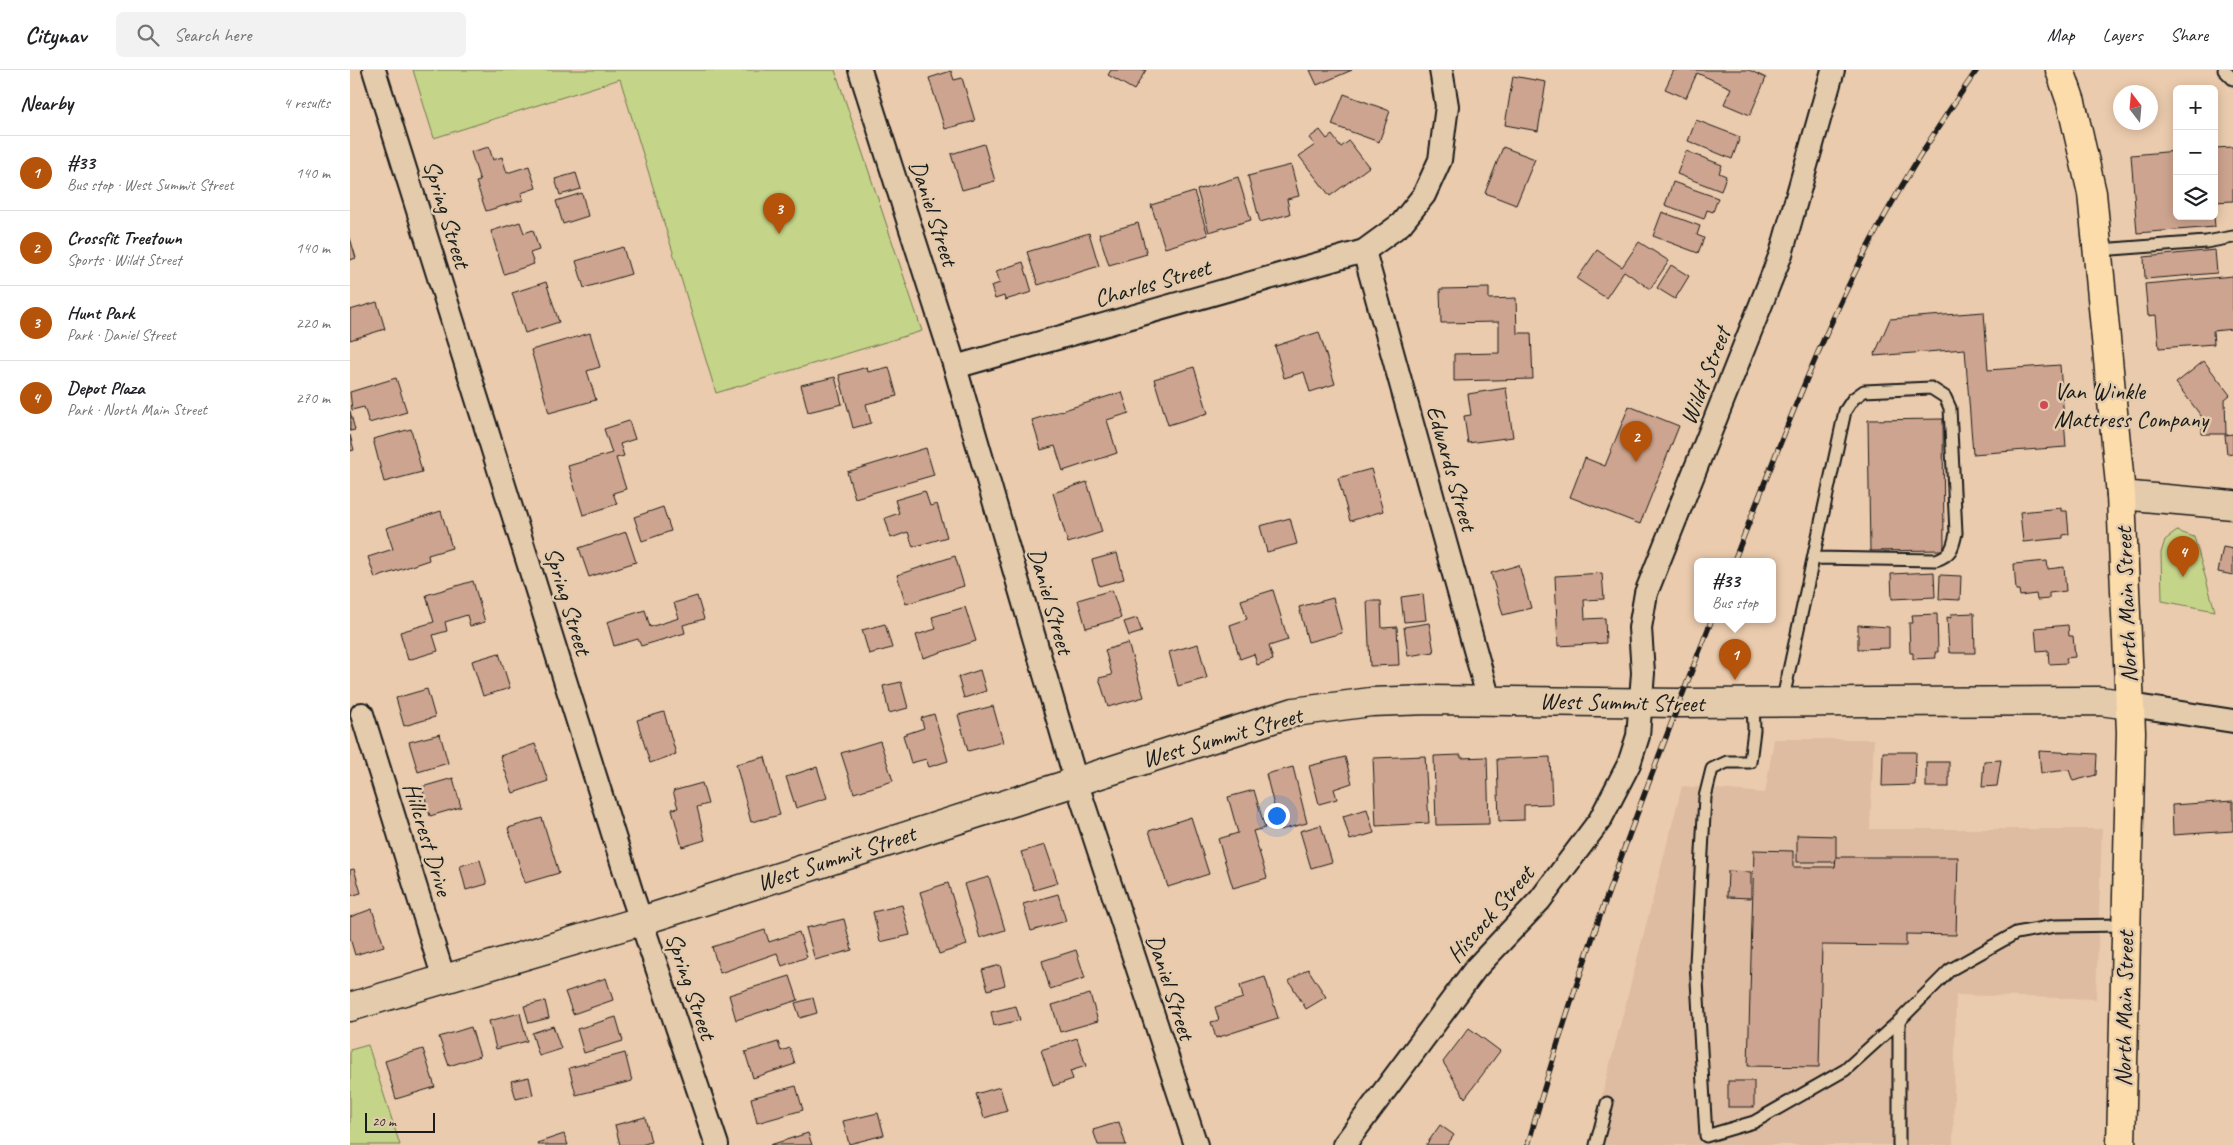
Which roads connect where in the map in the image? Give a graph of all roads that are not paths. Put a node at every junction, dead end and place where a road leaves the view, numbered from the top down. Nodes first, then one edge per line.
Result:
1 (374, 70) edge
2 (860, 70) edge
3 (1441, 70) edge
4 (1833, 70) edge
5 (2060, 70) edge
6 (2224, 70) edge
7 (2233, 79) edge
8 (2233, 237) edge
9 (2099, 250) junction
10 (1364, 251) junction
11 (955, 366) junction
12 (2121, 495) junction
13 (2233, 504) edge
14 (1814, 558) junction
15 (1489, 700) junction
16 (1642, 702) junction
17 (1753, 702) junction
18 (1782, 703) junction
19 (2130, 705) junction
20 (362, 714) dead end
21 (2233, 721) edge
22 (1076, 781) junction
23 (641, 921) junction
24 (2126, 925) junction
25 (444, 979) junction
26 (350, 1007) edge
27 (1900, 1021) junction
28 (1607, 1103) dead end
29 (1706, 1140) edge
30 (717, 1145) edge
31 (1196, 1145) edge
32 (1344, 1145) edge
33 (1596, 1145) edge
34 (1899, 1145) edge
35 (2121, 1145) edge

1 - 23 street, Spring Street
2 - 11 street, Daniel Street
3 - 10 street
4 - 16 street, Wildt Street
5 - 9 main road, North Main Street
6 - 7 lane
8 - 9 lane
9 - 12 main road, North Main Street
10 - 11 street, Charles Street
10 - 15 street, Edwards Street
11 - 22 street, Daniel Street
12 - 13 street
12 - 19 main road, North Main Street
14 - 14 lane
14 - 18 lane
15 - 16 street, West Summit Street
15 - 22 street, West Summit Street
16 - 17 street, West Summit Street
16 - 32 street, Hiscock Street
17 - 18 street, West Summit Street
17 - 29 lane
18 - 19 street, West Summit Street
19 - 21 street
19 - 24 main road, North Main Street
20 - 25 street, Hillcrest Drive
22 - 23 street, West Summit Street
22 - 31 street, Daniel Street
23 - 25 street, West Summit Street
23 - 30 street, Spring Street
24 - 27 lane
24 - 35 main road, North Main Street
25 - 26 street, West Summit Street
27 - 29 lane
27 - 34 lane
28 - 33 lane

